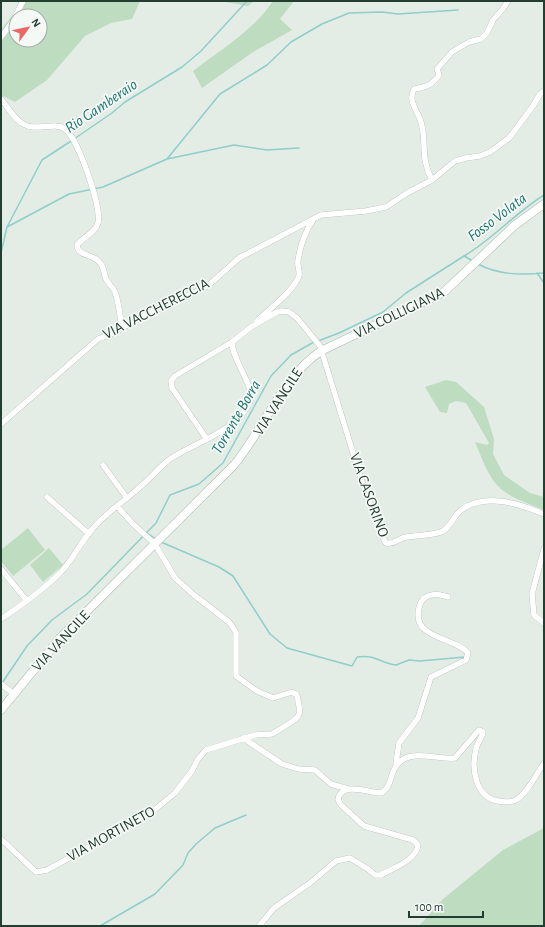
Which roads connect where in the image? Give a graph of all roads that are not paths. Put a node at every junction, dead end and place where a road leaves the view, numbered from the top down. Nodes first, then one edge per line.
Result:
1 (23, 1) edge
2 (508, 1) edge
3 (1, 37) edge
4 (544, 91) edge
5 (1, 100) edge
6 (432, 180) junction
7 (544, 205) edge
8 (314, 220) junction
9 (251, 327) junction
10 (122, 328) junction
11 (232, 342) junction
12 (320, 349) junction
13 (1, 424) edge
14 (206, 438) junction
15 (102, 465) dead end
16 (47, 497) dead end
17 (127, 498) junction
18 (117, 506) junction
19 (544, 514) edge
20 (89, 534) junction
21 (155, 544) junction
22 (544, 549) edge
23 (1, 569) edge
24 (448, 597) dead end
25 (27, 601) junction
26 (1, 618) edge
27 (544, 623) edge
28 (3, 685) edge
29 (14, 694) junction
30 (1, 710) edge
31 (243, 738) junction
32 (544, 763) edge
33 (396, 766) junction
34 (348, 789) junction
35 (1, 839) edge
36 (259, 926) edge

1 - 3 street
2 - 6 street
4 - 6 street, VIA VACCHERECCIA
5 - 10 street
6 - 8 street, VIA VACCHERECCIA
7 - 12 street, VIA COLLIGIANA
8 - 9 street
8 - 10 street, VIA VACCHERECCIA
9 - 11 street
9 - 12 street
10 - 13 street, VIA VACCHERECCIA
11 - 14 street, VIA VANGILE
11 - 14 street
12 - 19 street, VIA CASORINO
12 - 21 street, VIA VANGILE
14 - 17 street, VIA VANGILE
15 - 17 street
16 - 20 street
17 - 18 street, VIA VANGILE
18 - 20 street, VIA VANGILE
18 - 21 street, VIA MORTINETO
20 - 25 street, VIA VANGILE
21 - 29 street, VIA VANGILE
21 - 31 street, VIA MORTINETO
22 - 27 street
23 - 25 street
24 - 33 street
25 - 26 street, VIA VANGILE
28 - 29 street
29 - 30 street, VIA VANGILE
31 - 34 street
31 - 35 street, VIA MORTINETO
32 - 33 street
33 - 34 street
34 - 36 street

